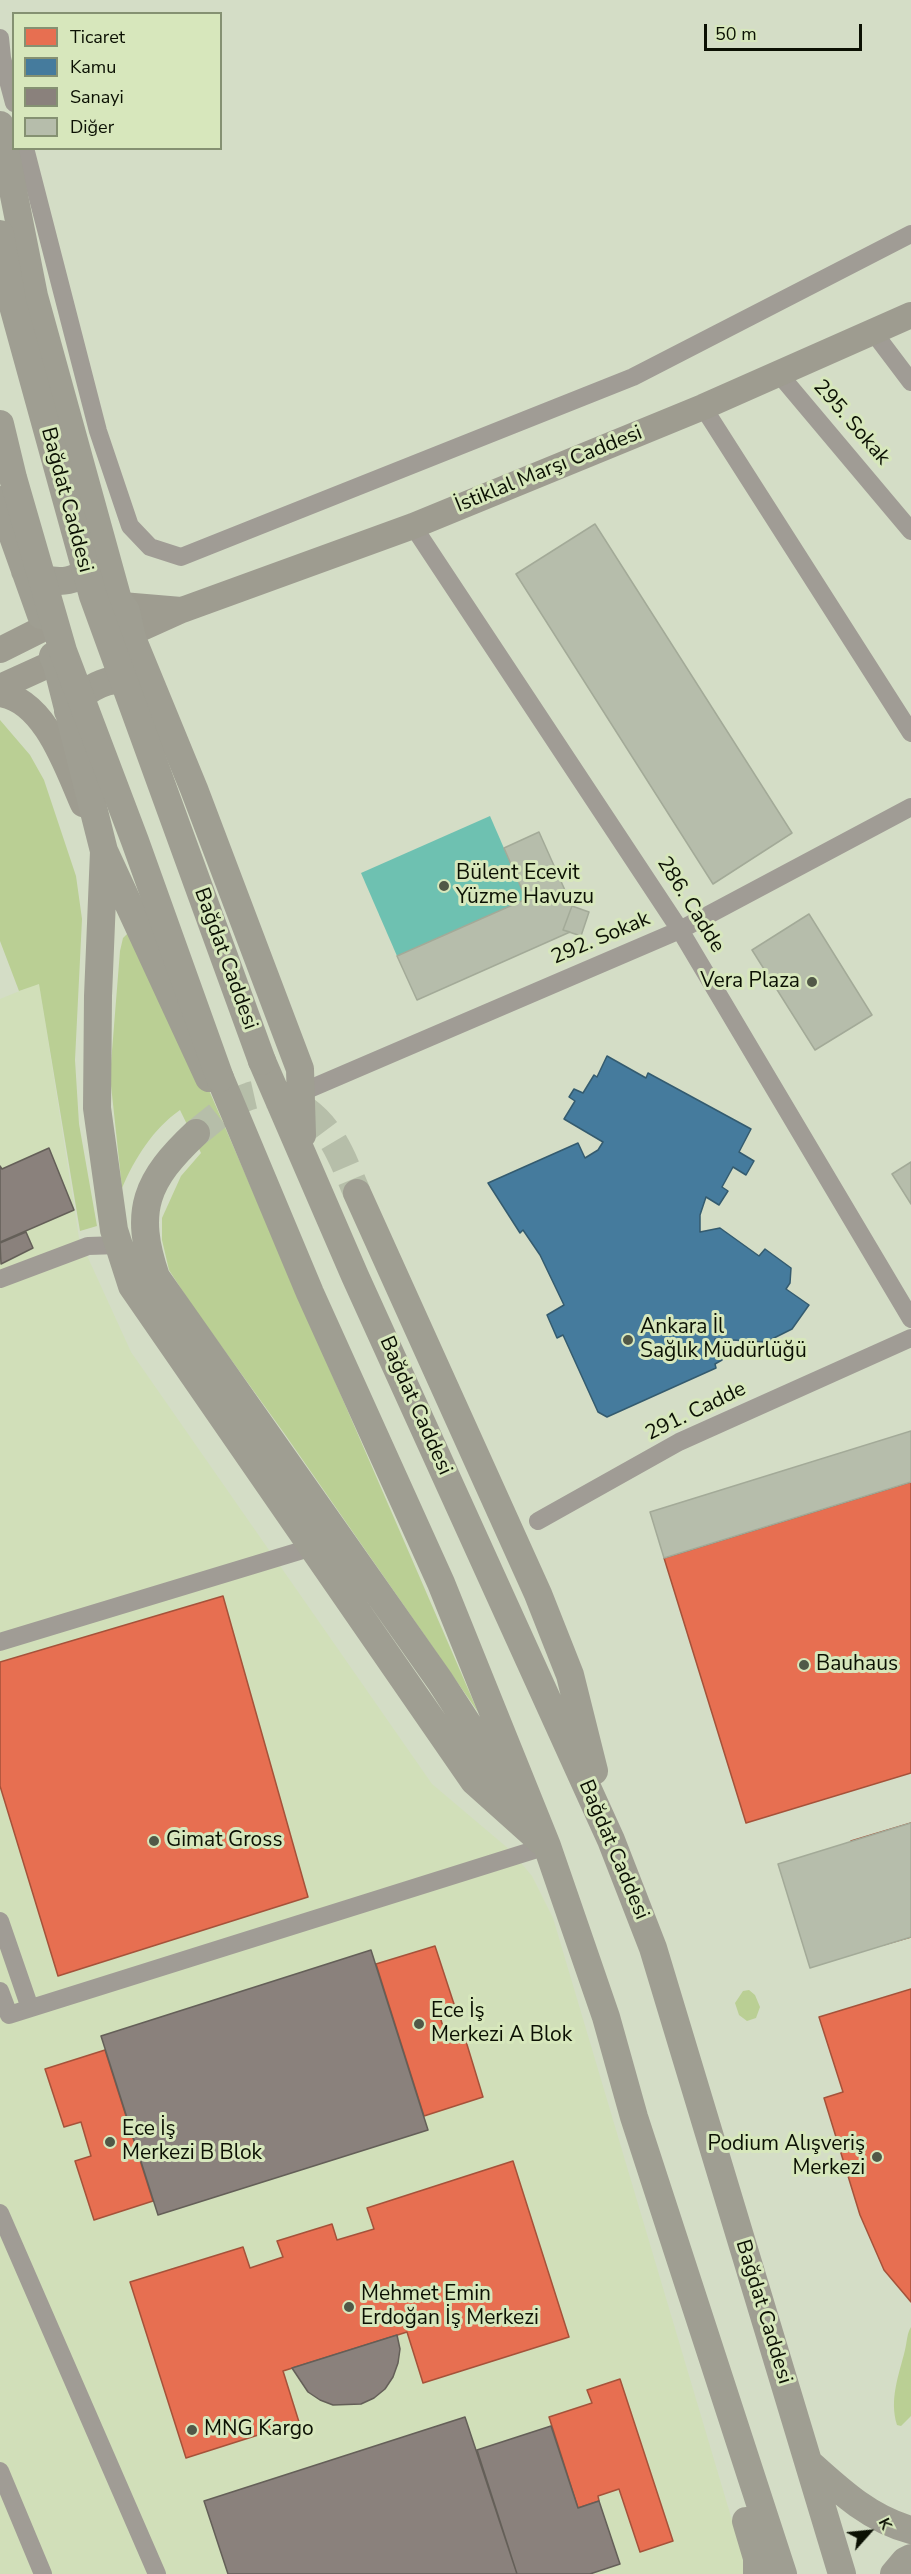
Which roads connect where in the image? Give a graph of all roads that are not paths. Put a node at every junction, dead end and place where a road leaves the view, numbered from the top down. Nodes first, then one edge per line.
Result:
1 (0, 38) edge
2 (12, 96) edge
3 (0, 124) edge
4 (26, 150) edge
5 (0, 234) edge
6 (911, 234) edge
7 (911, 315) edge
8 (874, 333) junction
9 (779, 374) junction
10 (911, 382) edge
11 (703, 407) junction
12 (0, 424) edge
13 (0, 500) edge
14 (413, 526) junction
15 (911, 531) edge
16 (103, 547) junction
17 (25, 572) junction
18 (120, 603) junction
19 (182, 610) junction
20 (43, 625) junction
21 (132, 635) junction
22 (0, 650) edge
23 (56, 663) junction
24 (150, 685) junction
25 (0, 687) edge
26 (0, 694) edge
27 (68, 711) junction
28 (911, 733) edge
29 (911, 807) edge
30 (104, 851) junction
31 (680, 930) junction
32 (300, 1093) junction
33 (196, 1133) tunnel mouth
34 (304, 1158) junction
35 (261, 1179) junction
36 (357, 1193) tunnel mouth
37 (119, 1245) junction
38 (0, 1279) edge
39 (911, 1319) edge
40 (911, 1338) edge
41 (538, 1521) dead end
42 (314, 1548) junction
43 (0, 1642) edge
44 (611, 1840) junction
45 (547, 1846) junction
46 (0, 1921) edge
47 (0, 1991) edge
48 (30, 2008) junction
49 (0, 2213) edge
50 (724, 2395) junction
51 (808, 2462) junction
52 (0, 2471) edge
53 (911, 2530) edge
54 (911, 2558) edge
55 (43, 2574) edge
56 (156, 2574) edge
57 (757, 2574) edge
58 (783, 2574) edge
59 (842, 2574) edge
60 (894, 2574) edge

1 - 2 street
3 - 16 main road
4 - 6 street
5 - 34 main road, Bağdat Caddesi, bridge
7 - 8 main road, İstiklal Marşı Caddesi
8 - 9 main road, İstiklal Marşı Caddesi
8 - 10 street
9 - 11 main road, İstiklal Marşı Caddesi
9 - 15 street, 295. Sokak
11 - 14 main road, İstiklal Marşı Caddesi
11 - 28 street
12 - 35 main road, Bağdat Caddesi, bridge
13 - 17 main road
14 - 19 main road, İstiklal Marşı Caddesi
14 - 31 street, 286. Cadde
16 - 17 main road
16 - 18 main road
17 - 20 main road
18 - 19 main road
18 - 20 main road
18 - 21 main road
19 - 21 main road, İstiklal Marşı Caddesi
20 - 22 main road
20 - 23 main road
21 - 23 main road
21 - 24 main road
23 - 25 main road
23 - 27 main road
24 - 27 main road
24 - 32 main road
26 - 30 main road
27 - 30 main road
29 - 31 street, 292. Sokak
30 - 35 main road
30 - 37 main road
31 - 32 street, 292. Sokak
31 - 39 street, 286. Cadde
32 - 34 main road
33 - 45 main road
34 - 44 main road, Bağdat Caddesi
35 - 45 main road, Bağdat Caddesi
36 - 44 main road
37 - 38 street
37 - 42 main road
40 - 41 street, 291. Cadde
42 - 43 street
42 - 45 main road
44 - 51 main road, Bağdat Caddesi
45 - 48 street
45 - 50 main road, Bağdat Caddesi
46 - 48 street
47 - 48 street
49 - 56 street
50 - 57 main road
50 - 58 main road, Bağdat Caddesi
51 - 53 main road
51 - 59 main road, Bağdat Caddesi
52 - 55 street
54 - 60 main road

